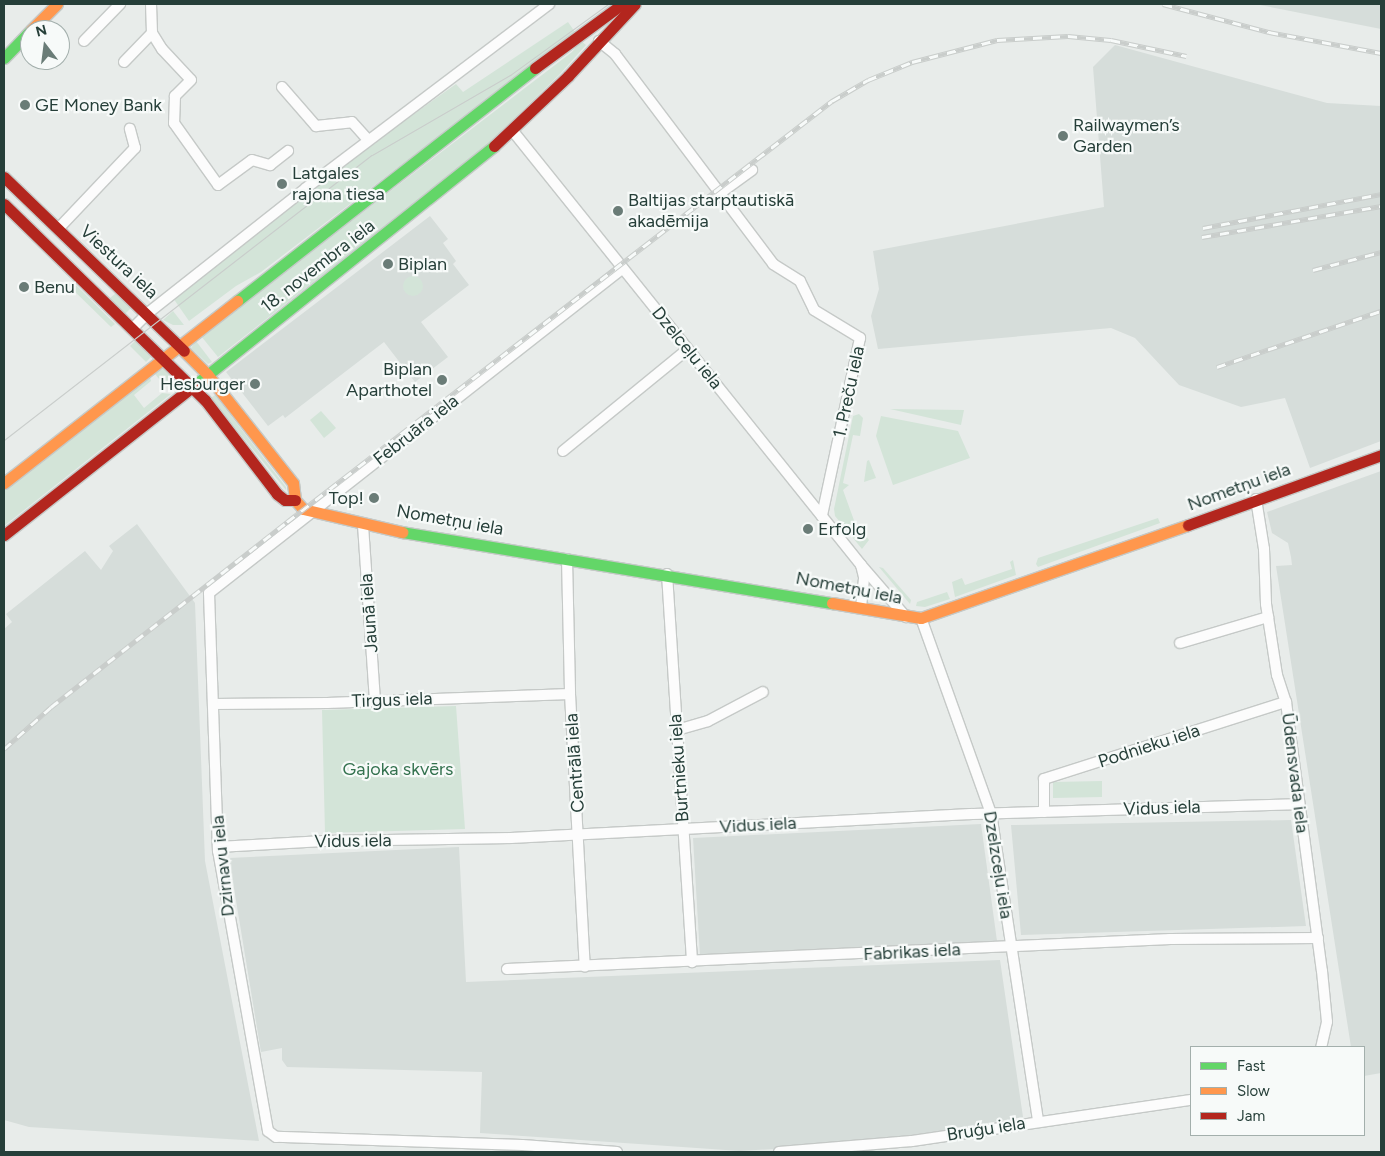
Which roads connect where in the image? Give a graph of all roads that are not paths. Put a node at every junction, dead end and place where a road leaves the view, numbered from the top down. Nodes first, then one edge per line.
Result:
1 (57, 4) edge
2 (120, 4) edge
3 (151, 4) edge
4 (549, 4) edge
5 (622, 4) edge
6 (635, 4) edge
7 (42, 20) edge
8 (152, 33) junction
9 (84, 41) dead end
10 (599, 41) junction
11 (20, 42) edge
12 (4, 58) edge
13 (124, 62) dead end
14 (282, 87) dead end
15 (130, 129) dead end
16 (512, 130) junction
17 (368, 140) junction
18 (288, 152) dead end
19 (752, 170) dead end
20 (4, 177) edge
21 (719, 194) junction
22 (4, 204) edge
23 (58, 229) junction
24 (623, 268) junction
25 (148, 313) junction
26 (132, 329) junction
27 (180, 345) junction
28 (688, 349) junction
29 (164, 358) junction
30 (207, 374) junction
31 (192, 386) junction
32 (563, 451) dead end
33 (1381, 455) edge
34 (4, 483) edge
35 (295, 500) junction
36 (1256, 500) junction
37 (310, 513) junction
38 (822, 516) junction
39 (363, 525) junction
40 (4, 534) edge
41 (568, 558) junction
42 (861, 565) junction
43 (667, 574) junction
44 (209, 593) joint
45 (861, 608) junction
46 (907, 617) junction
47 (1268, 617) junction
48 (921, 618) junction
49 (1180, 643) dead end
50 (764, 692) dead end
51 (570, 694) junction
52 (376, 700) junction
53 (1286, 702) junction
54 (214, 704) junction
55 (677, 730) junction
56 (1298, 804) junction
57 (1044, 812) junction
58 (992, 813) junction
59 (683, 829) junction
60 (580, 834) junction
61 (218, 847) junction
62 (1318, 938) junction
63 (1010, 946) junction
64 (692, 962) junction
65 (585, 967) junction
66 (507, 969) dead end
67 (1321, 1046) edge
68 (1190, 1100) edge
69 (1038, 1121) junction
70 (617, 1152) edge
71 (779, 1152) edge

1 - 7 street
2 - 9 street
3 - 8 street
4 - 17 street
5 - 27 street, 18. novembra iela
6 - 10 street, 18. novembra iela
8 - 13 street
8 - 18 street
10 - 16 street, 18. novembra iela
10 - 21 street, 1. Preču iela
11 - 12 street
14 - 17 street
15 - 23 street
16 - 24 street, Dzelceļu iela
16 - 30 street, 18. novembra iela
17 - 25 street
19 - 21 street
20 - 23 street, Viestura iela
21 - 38 street, 1. Preču iela
22 - 26 street
23 - 25 street, Viestura iela
24 - 28 street, Dzelceļu iela
24 - 37 street, Februāra iela
25 - 26 street
25 - 27 street, Viestura iela
26 - 29 street
27 - 29 street, 18. novembra iela
27 - 30 street, Viestura iela
28 - 32 street
28 - 38 street, Dzelceļu iela
29 - 31 street
29 - 34 street, 18. novembra iela
30 - 31 street, 18. novembra iela
30 - 35 street
31 - 35 street, Nometņu iela
31 - 40 street, 18. novembra iela
33 - 36 street, Nometņu iela
35 - 37 street, Nometņu iela
36 - 47 street, Ūdensvada iela
36 - 48 street, Nometņu iela
37 - 39 street, Nometņu iela
37 - 44 street, Februāra iela
38 - 42 street, Dzelceļu iela
39 - 41 street, Nometņu iela
39 - 52 street, Jaunā iela
41 - 43 street, Nometņu iela
41 - 51 street, Centrālā iela
42 - 45 street
42 - 46 street, Dzelceļu iela
43 - 45 street, Nometņu iela
43 - 55 street, Burtnieku iela
44 - 54 street, Dzirnavu iela
45 - 46 street, Nometņu iela
46 - 48 street, Nometņu iela
47 - 49 street
47 - 53 street, Ūdensvada iela
48 - 58 street, Dzelzceļu iela
50 - 55 street
51 - 52 street, Tirgus iela
51 - 60 street, Centrālā iela
52 - 54 street, Tirgus iela
53 - 56 street, Ūdensvada iela
53 - 57 street, Podnieku iela
54 - 61 street, Dzirnavu iela
55 - 59 street, Burtnieku iela
56 - 57 street, Vidus iela
56 - 62 street, Ūdensvada iela
57 - 58 street, Vidus iela
58 - 59 street, Vidus iela
58 - 63 street, Dzelzceļu iela
59 - 60 street, Vidus iela
59 - 64 street, Burtnieku iela
60 - 61 street, Vidus iela
60 - 65 street, Centrālā iela
61 - 70 street, Dzirnavu iela
62 - 63 street, Fabrikas iela
62 - 67 street, Ūdensvada iela
63 - 64 street, Fabrikas iela
63 - 69 street, Dzelzceļu iela
64 - 65 street, Fabrikas iela
65 - 66 street, Fabrikas iela
68 - 69 street, Bruģu iela
69 - 71 street, Bruģu iela

